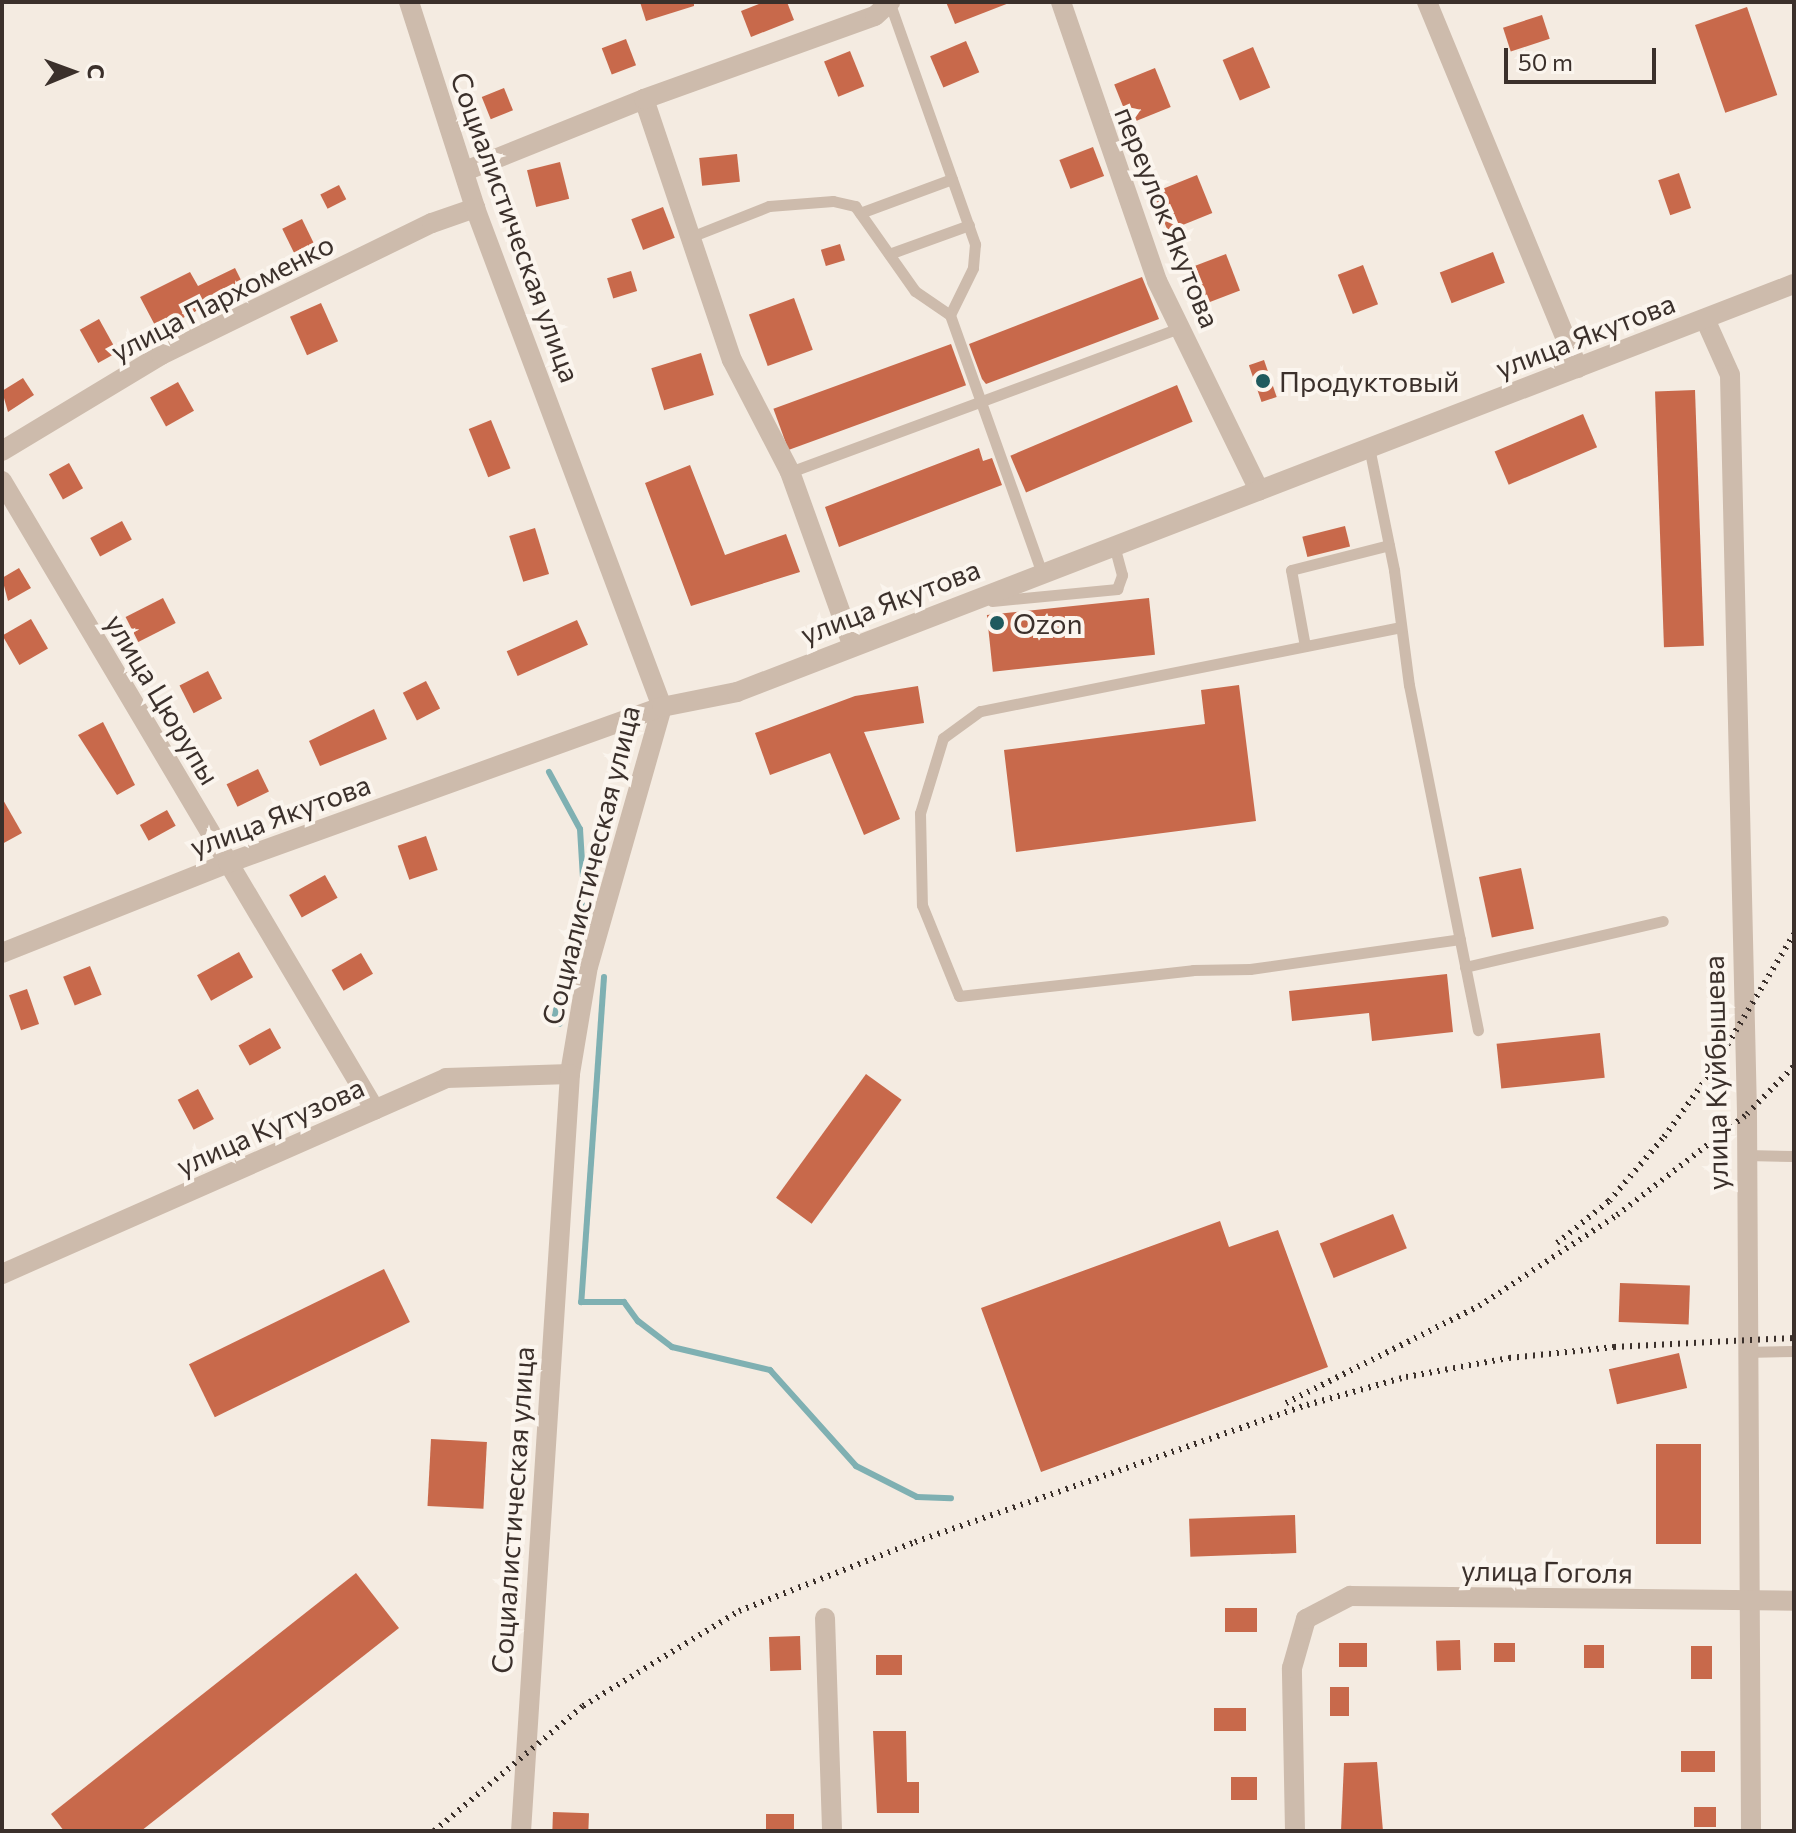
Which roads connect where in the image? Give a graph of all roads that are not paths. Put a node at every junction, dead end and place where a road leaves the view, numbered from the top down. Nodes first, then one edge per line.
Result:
1 (409, 2) edge
2 (1061, 2) edge
3 (1427, 2) edge
4 (890, 3) edge
5 (644, 99) junction
6 (465, 171) junction
7 (952, 179) junction
8 (475, 208) junction
9 (860, 213) junction
10 (969, 225) junction
11 (693, 236) junction
12 (889, 254) junction
13 (1794, 284) edge
14 (950, 315) junction
15 (1705, 319) junction
16 (1180, 328) junction
17 (1578, 368) junction
18 (980, 398) junction
19 (1369, 447) junction
20 (2, 451) edge
21 (790, 472) junction
22 (2, 481) edge
23 (1259, 490) junction
24 (1114, 545) junction
25 (1389, 545) junction
26 (1042, 573) junction
27 (958, 604) junction
28 (1401, 627) junction
29 (852, 644) junction
30 (1305, 646) junction
31 (662, 707) junction
32 (228, 863) junction
33 (1663, 921) dead end
34 (1460, 939) junction
35 (2, 953) edge
36 (1465, 967) junction
37 (1478, 1030) dead end
38 (570, 1074) junction
39 (375, 1110) junction
40 (1746, 1155) junction
41 (1794, 1156) edge
42 (2, 1274) edge
43 (1794, 1351) edge
44 (1745, 1352) junction
45 (1750, 1601) junction
46 (1794, 1601) edge
47 (825, 1618) dead end
48 (521, 1831) edge
49 (832, 1831) edge
50 (1295, 1831) edge
51 (1751, 1831) edge

1 - 6 street, Социалистическая улица
2 - 16 street, переулок Якутова
3 - 17 street
4 - 5 street
4 - 7 lane
5 - 6 street
5 - 11 street
6 - 8 street, Социалистическая улица
7 - 9 lane
7 - 10 lane
8 - 20 street, улица Пархоменко
8 - 31 street, Социалистическая улица
9 - 11 lane
9 - 12 lane
10 - 12 lane
10 - 14 lane
11 - 21 street
12 - 14 lane
13 - 15 street, улица Якутова
14 - 18 lane
15 - 17 street, улица Якутова
15 - 40 street, улица Куйбышева
16 - 18 lane
16 - 23 street, переулок Якутова
17 - 19 street, улица Якутова
18 - 21 lane
18 - 26 lane
19 - 23 street, улица Якутова
19 - 25 lane
21 - 29 street
22 - 32 street, улица Цюрупы
23 - 24 street, улица Якутова
24 - 26 street, улица Якутова
24 - 27 lane
25 - 28 lane
25 - 30 lane
26 - 27 street, улица Якутова
27 - 29 street, улица Якутова
28 - 30 lane
28 - 34 lane
29 - 31 street, улица Якутова
30 - 34 lane
31 - 32 street, улица Якутова
31 - 38 street, Социалистическая улица
32 - 35 street, улица Якутова
32 - 39 street, улица Цюрупы
33 - 36 lane
34 - 36 lane
36 - 37 lane
38 - 39 street, улица Кутузова
38 - 48 street, Социалистическая улица
39 - 42 street, улица Кутузова
40 - 41 lane
40 - 44 street, улица Куйбышева
43 - 44 lane
44 - 45 street, улица Куйбышева
45 - 46 street, улица Гоголя
45 - 50 street, улица Гоголя
45 - 51 street, улица Куйбышева
47 - 49 street

